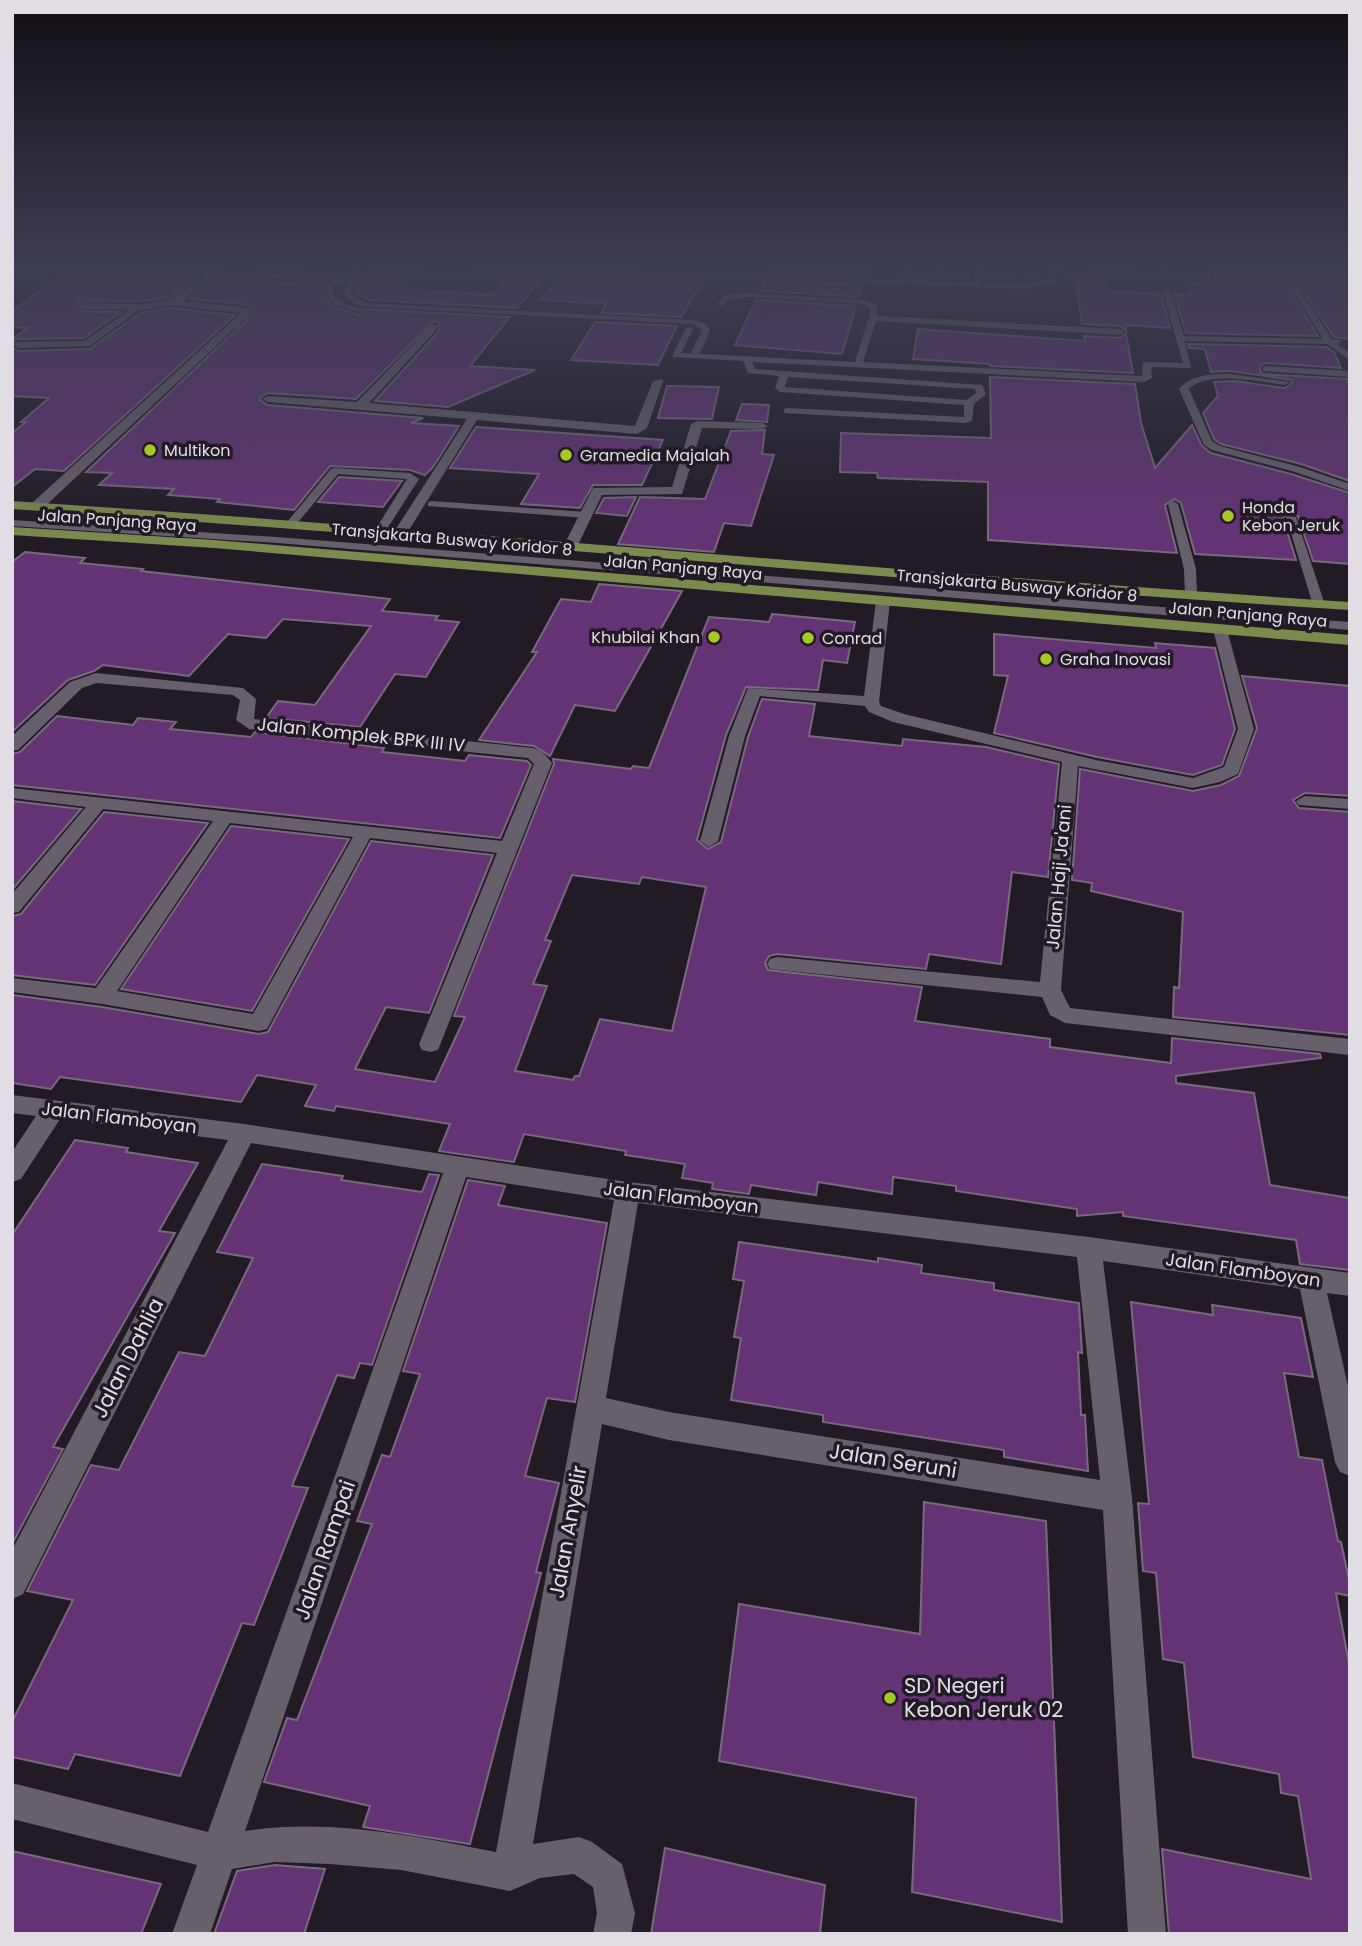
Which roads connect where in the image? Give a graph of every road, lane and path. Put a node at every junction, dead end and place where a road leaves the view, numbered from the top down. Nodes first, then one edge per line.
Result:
1 (198, 358) edge
2 (405, 358) edge
3 (716, 358) edge
4 (860, 358) edge
5 (1186, 358) edge
6 (747, 359) junction
7 (858, 365) junction
8 (1188, 366) junction
9 (783, 374) junction
10 (1350, 374) edge
11 (658, 382) dead end
12 (1285, 382) dead end
13 (268, 399) dead end
14 (969, 403) junction
15 (360, 406) junction
16 (787, 411) dead end
17 (474, 416) junction
18 (762, 426) dead end
19 (1350, 488) edge
20 (432, 504) dead end
21 (1173, 504) dead end
22 (12, 505) edge
23 (36, 507) junction
24 (12, 515) edge
25 (586, 515) junction
26 (1291, 517) dead end
27 (12, 523) edge
28 (290, 524) junction
29 (381, 530) junction
30 (12, 531) edge
31 (401, 532) junction
32 (571, 545) junction
33 (1191, 596) junction
34 (883, 601) junction
35 (1319, 604) junction
36 (1350, 606) edge
37 (1350, 616) edge
38 (1350, 626) edge
39 (1221, 629) junction
40 (1350, 640) edge
41 (871, 702) junction
42 (12, 746) edge
43 (1071, 760) junction
44 (12, 793) edge
45 (1304, 801) dead end
46 (99, 802) junction
47 (1350, 804) edge
48 (225, 817) junction
49 (365, 832) junction
50 (709, 841) dead end
51 (508, 848) junction
52 (12, 907) edge
53 (777, 964) dead end
54 (12, 985) edge
55 (1050, 990) junction
56 (102, 996) junction
57 (430, 1044) dead end
58 (1350, 1047) edge
59 (12, 1104) edge
60 (53, 1110) junction
61 (244, 1133) junction
62 (458, 1166) junction
63 (12, 1172) edge
64 (628, 1192) junction
65 (1089, 1248) junction
66 (1311, 1280) junction
67 (1350, 1285) edge
68 (590, 1408) junction
69 (1350, 1462) edge
70 (1117, 1497) junction
71 (12, 1583) edge
72 (12, 1801) edge
73 (219, 1853) junction
74 (510, 1873) junction
75 (191, 1934) edge
76 (612, 1934) edge
77 (1147, 1934) edge

1 - 23 street
2 - 15 street
3 - 6 lane
4 - 7 lane
5 - 8 lane
6 - 7 lane
6 - 9 lane
7 - 8 lane
8 - 10 lane
9 - 14 lane
9 - 14 lane
11 - 17 street
12 - 19 lane
13 - 15 street
14 - 16 lane
15 - 17 street
17 - 31 street
18 - 25 street
20 - 25 lane
21 - 33 lane
22 - 23 main road, Jalan Panjang Raya
23 - 28 main road, Jalan Panjang Raya
24 - 37 lane, Transjakarta Busway Koridor 8
25 - 32 street
26 - 35 lane
27 - 38 lane, Transjakarta Busway Koridor 8
28 - 29 main road, Jalan Panjang Raya
28 - 29 lane
29 - 31 main road, Jalan Panjang Raya
30 - 34 main road, Jalan Panjang Raya
31 - 32 main road, Jalan Panjang Raya
32 - 33 main road, Jalan Panjang Raya
33 - 35 main road, Jalan Panjang Raya
34 - 39 main road, Jalan Panjang Raya
34 - 41 street
35 - 36 main road, Jalan Panjang Raya
39 - 40 main road, Jalan Panjang Raya
39 - 43 street
41 - 43 street
41 - 50 street
42 - 51 street, Jalan Komplek BPK III IV
43 - 55 street, Jalan Haji Ja'ani
44 - 46 street
45 - 47 street
46 - 48 street
46 - 52 street
48 - 49 street
48 - 56 street
49 - 51 street
49 - 56 street
51 - 57 street, Jalan Komplek BPK III IV
53 - 55 street
54 - 56 street
55 - 58 street
59 - 60 street, Jalan Flamboyan
60 - 61 street, Jalan Flamboyan
60 - 63 street
61 - 62 street, Jalan Flamboyan
61 - 71 street, Jalan Dahlia
62 - 64 street, Jalan Flamboyan
62 - 73 street, Jalan Rampai
64 - 65 street, Jalan Flamboyan
64 - 68 street, Jalan Anyelir
65 - 66 street, Jalan Flamboyan
65 - 70 street
66 - 67 street, Jalan Flamboyan
66 - 69 street
68 - 70 street, Jalan Seruni
68 - 74 street, Jalan Anyelir
70 - 77 street
72 - 73 street
73 - 74 street
73 - 75 street, Jalan Rampai
74 - 76 street

